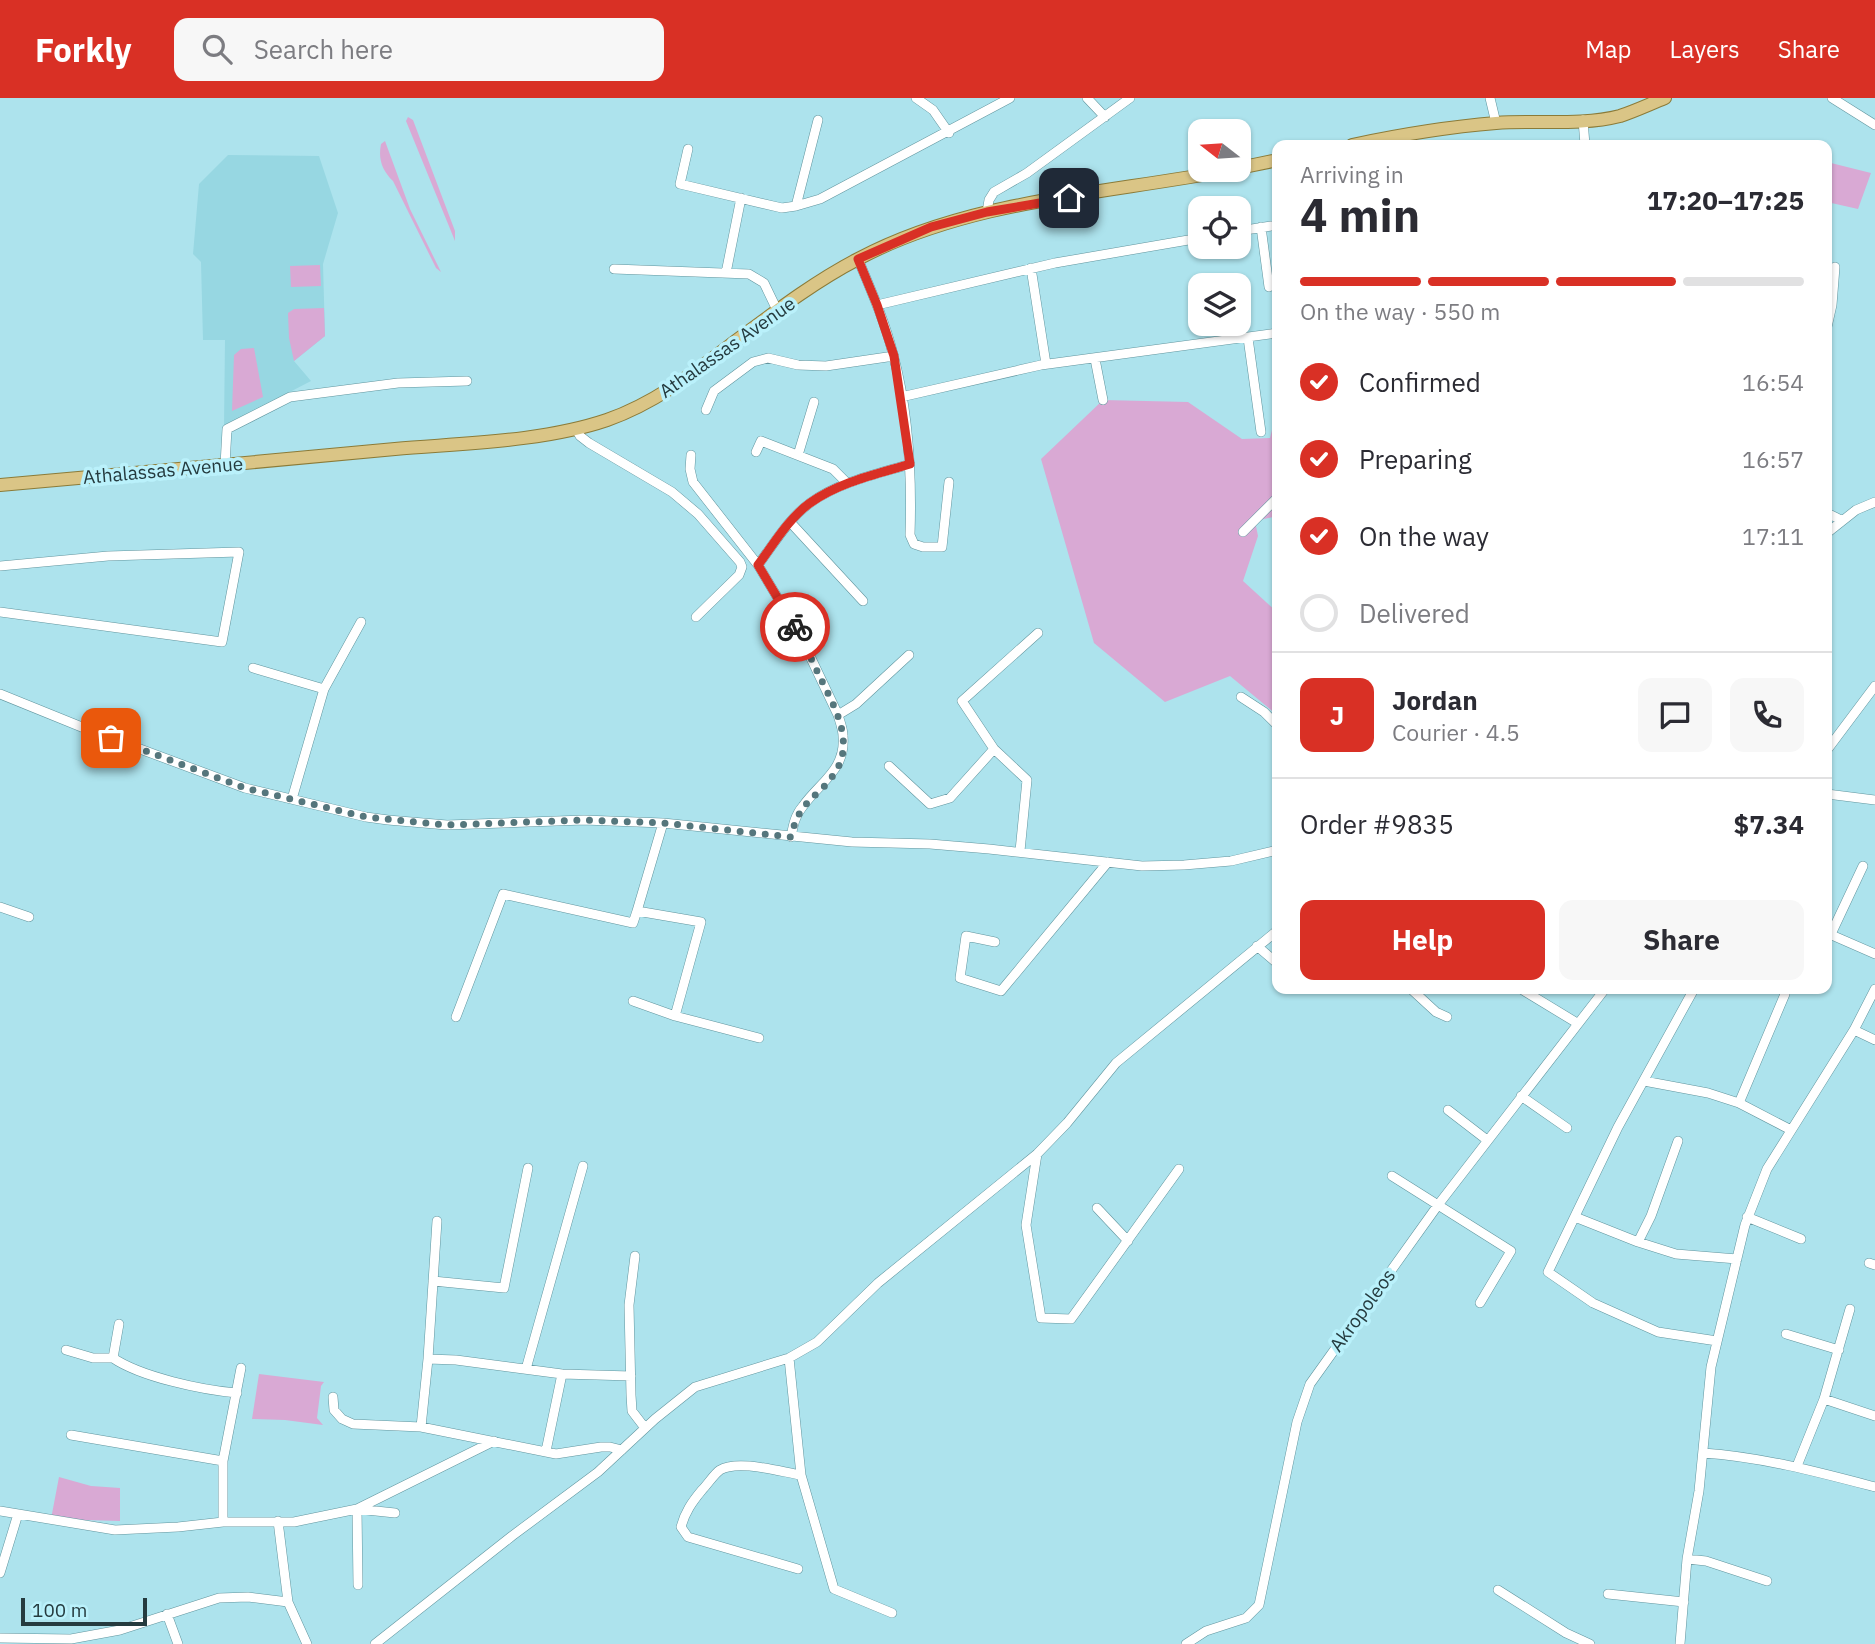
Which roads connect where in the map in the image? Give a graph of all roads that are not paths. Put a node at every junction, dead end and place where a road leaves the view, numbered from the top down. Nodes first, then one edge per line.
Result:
1 (916, 98) edge
2 (1010, 98) edge
3 (1087, 98) edge
4 (1130, 98) edge
5 (1490, 98) edge
6 (1665, 98) edge
7 (1832, 98) edge
8 (1105, 117) junction
9 (818, 120) dead end
10 (1583, 120) junction
11 (1496, 123) junction
12 (1875, 124) edge
13 (949, 132) junction
14 (1399, 140) edge
15 (1585, 140) edge
16 (688, 149) dead end
17 (1272, 161) edge
18 (1251, 166) edge
19 (1188, 177) edge
20 (741, 198) junction
21 (796, 206) junction
22 (987, 212) junction
23 (1272, 226) edge
24 (1261, 227) junction
25 (1251, 229) edge
26 (1188, 240) edge
27 (858, 259) junction
28 (1835, 267) dead end
29 (1031, 268) junction
30 (614, 269) dead end
31 (726, 273) junction
32 (1269, 287) dead end
33 (877, 305) junction
34 (1832, 305) edge
35 (777, 310) junction
36 (1272, 334) edge
37 (1248, 338) junction
38 (894, 356) junction
39 (1095, 359) junction
40 (1046, 364) junction
41 (467, 381) dead end
42 (901, 397) junction
43 (1104, 400) dead end
44 (814, 402) dead end
45 (706, 411) dead end
46 (576, 429) junction
47 (1261, 432) dead end
48 (757, 452) dead end
49 (798, 455) junction
50 (691, 456) dead end
51 (910, 464) junction
52 (225, 465) junction
53 (949, 482) dead end
54 (847, 484) junction
55 (0, 485) edge
56 (1875, 502) edge
57 (1272, 503) edge
58 (1832, 516) edge
59 (1841, 520) junction
60 (791, 523) junction
61 (1832, 528) edge
62 (1243, 533) dead end
63 (758, 565) junction
64 (0, 566) edge
65 (863, 601) dead end
66 (0, 612) edge
67 (696, 617) dead end
68 (361, 622) dead end
69 (1038, 633) dead end
70 (909, 655) dead end
71 (253, 668) dead end
72 (1875, 686) edge
73 (324, 689) junction
74 (0, 694) edge
75 (1241, 697) dead end
76 (838, 715) junction
77 (1272, 720) edge
78 (1832, 743) edge
79 (994, 749) junction
80 (889, 766) dead end
81 (1832, 795) edge
82 (292, 799) junction
83 (1875, 800) edge
84 (663, 823) junction
85 (791, 837) junction
86 (1272, 851) edge
87 (1020, 852) junction
88 (1108, 862) junction
89 (1863, 866) dead end
90 (0, 907) edge
91 (637, 911) junction
92 (29, 917) dead end
93 (1832, 928) edge
94 (1272, 935) edge
95 (1832, 935) edge
96 (995, 942) dead end
97 (1257, 946) junction
98 (1875, 954) edge
99 (1272, 959) edge
100 (1875, 989) edge
101 (1416, 994) edge
102 (1529, 994) edge
103 (1601, 994) edge
104 (1691, 994) edge
105 (1785, 994) dead end
106 (633, 1001) dead end
107 (675, 1016) junction
108 (457, 1017) dead end
109 (1447, 1017) dead end
110 (1577, 1024) junction
111 (1854, 1030) junction
112 (759, 1038) dead end
113 (1875, 1041) edge
114 (1644, 1081) junction
115 (1521, 1096) junction
116 (1738, 1103) junction
117 (1448, 1110) dead end
118 (1567, 1128) dead end
119 (1791, 1130) junction
120 (1487, 1140) junction
121 (1678, 1141) dead end
122 (1037, 1154) junction
123 (583, 1166) dead end
124 (528, 1168) dead end
125 (1179, 1169) dead end
126 (1392, 1176) dead end
127 (1438, 1205) junction
128 (1097, 1208) dead end
129 (1575, 1217) junction
130 (1747, 1217) junction
131 (437, 1221) dead end
132 (1801, 1239) dead end
133 (1128, 1241) junction
134 (1638, 1242) junction
135 (635, 1256) dead end
136 (1737, 1259) junction
137 (433, 1281) junction
138 (1480, 1303) dead end
139 (1850, 1309) dead end
140 (119, 1324) dead end
141 (1786, 1334) dead end
142 (1717, 1341) junction
143 (66, 1350) dead end
144 (1839, 1350) junction
145 (113, 1358) junction
146 (789, 1358) junction
147 (428, 1359) junction
148 (241, 1368) dead end
149 (526, 1369) junction
150 (562, 1374) junction
151 (631, 1376) junction
152 (237, 1393) junction
153 (333, 1397) dead end
154 (1825, 1399) junction
155 (1875, 1416) edge
156 (421, 1427) junction
157 (645, 1428) junction
158 (71, 1435) dead end
159 (494, 1441) junction
160 (622, 1450) junction
161 (546, 1451) junction
162 (1703, 1453) junction
163 (223, 1461) junction
164 (1797, 1466) junction
165 (801, 1475) junction
166 (1875, 1487) edge
167 (357, 1509) junction
168 (0, 1511) edge
169 (395, 1513) dead end
170 (18, 1514) junction
171 (278, 1521) junction
172 (223, 1522) junction
173 (1688, 1559) junction
174 (798, 1569) dead end
175 (0, 1573) edge
176 (1768, 1581) dead end
177 (358, 1585) dead end
178 (1498, 1590) dead end
179 (1608, 1594) dead end
180 (288, 1602) junction
181 (1684, 1602) junction
182 (892, 1613) dead end
183 (167, 1614) junction
184 (0, 1639) edge
185 (178, 1644) edge
186 (307, 1644) edge
187 (375, 1644) edge
188 (1186, 1644) edge
189 (1590, 1644) edge
190 (1680, 1644) edge

1 - 13 street
2 - 13 street
3 - 8 street
4 - 8 street
5 - 11 street
6 - 10 main road
7 - 12 street
8 - 22 street
9 - 21 street
10 - 11 main road
10 - 15 street
11 - 14 main road
13 - 21 street
16 - 20 street
17 - 18 main road
19 - 22 main road, Athalassas Avenue
20 - 21 street
20 - 31 street
22 - 27 main road, Athalassas Avenue
23 - 24 street
24 - 25 street
24 - 32 street
26 - 29 street
27 - 33 street
27 - 35 main road, Athalassas Avenue
28 - 34 street
29 - 33 street
29 - 40 street
30 - 31 street
31 - 35 street
33 - 38 street
35 - 46 main road, Athalassas Avenue
36 - 37 street
37 - 39 street
37 - 47 street
38 - 42 street
38 - 45 street
39 - 40 street
39 - 43 street
40 - 42 street
41 - 52 street
42 - 51 street
44 - 49 street
46 - 52 main road, Athalassas Avenue
46 - 67 street
48 - 49 street
49 - 54 street
50 - 63 street
51 - 53 street
51 - 54 street
52 - 55 main road, Athalassas Avenue
54 - 60 street
56 - 59 street
57 - 62 street
58 - 59 street
59 - 61 street
60 - 63 street
60 - 65 street
63 - 76 street
64 - 66 street
68 - 73 street
69 - 79 street
70 - 76 street
71 - 73 street
72 - 78 street
73 - 82 street
74 - 82 street
75 - 77 street
76 - 85 street
79 - 80 street
79 - 87 street
81 - 83 street
82 - 84 street
84 - 85 street
84 - 91 street
85 - 87 street
86 - 88 street
87 - 88 street
88 - 96 street
89 - 93 street
90 - 92 street
91 - 107 street
91 - 108 street
94 - 97 street
95 - 98 street
97 - 99 street
97 - 122 street
100 - 111 street
101 - 109 street
102 - 110 street
103 - 110 street, Akropoleos
104 - 114 street
105 - 116 street
106 - 107 street
107 - 112 street
110 - 115 street, Akropoleos
111 - 113 street
111 - 119 street
114 - 116 street
114 - 129 street
115 - 118 street
115 - 120 street, Akropoleos
116 - 119 street
117 - 120 street
119 - 130 street
120 - 127 street, Akropoleos
121 - 134 street
122 - 133 street
122 - 146 street
123 - 149 street
124 - 137 street
125 - 133 street
126 - 127 street
127 - 138 street
127 - 188 street, Akropoleos
128 - 133 street
129 - 134 street
129 - 142 street
130 - 132 street
130 - 136 street
131 - 137 street
134 - 136 street
135 - 151 street
136 - 142 street
137 - 147 street
139 - 144 street
140 - 145 street
141 - 144 street
142 - 162 street
143 - 145 street
144 - 154 street
145 - 152 street
146 - 157 street
146 - 165 street
147 - 149 street
147 - 156 street
148 - 152 street
149 - 150 street
150 - 151 street
150 - 161 street
151 - 157 street
152 - 163 street
153 - 156 street
154 - 155 street
154 - 164 street
156 - 159 street
157 - 160 street
158 - 163 street
159 - 161 street
159 - 167 street
160 - 161 street
160 - 187 street
162 - 164 street
162 - 173 street
163 - 172 street
164 - 166 street
165 - 174 street
165 - 182 street
167 - 169 street
167 - 171 street
167 - 177 street
168 - 170 street
170 - 172 street
170 - 175 street
171 - 172 street
171 - 180 street
173 - 176 street
173 - 181 street
178 - 189 street
179 - 181 street
180 - 183 street
180 - 186 street
181 - 190 street
183 - 184 street
183 - 185 street

